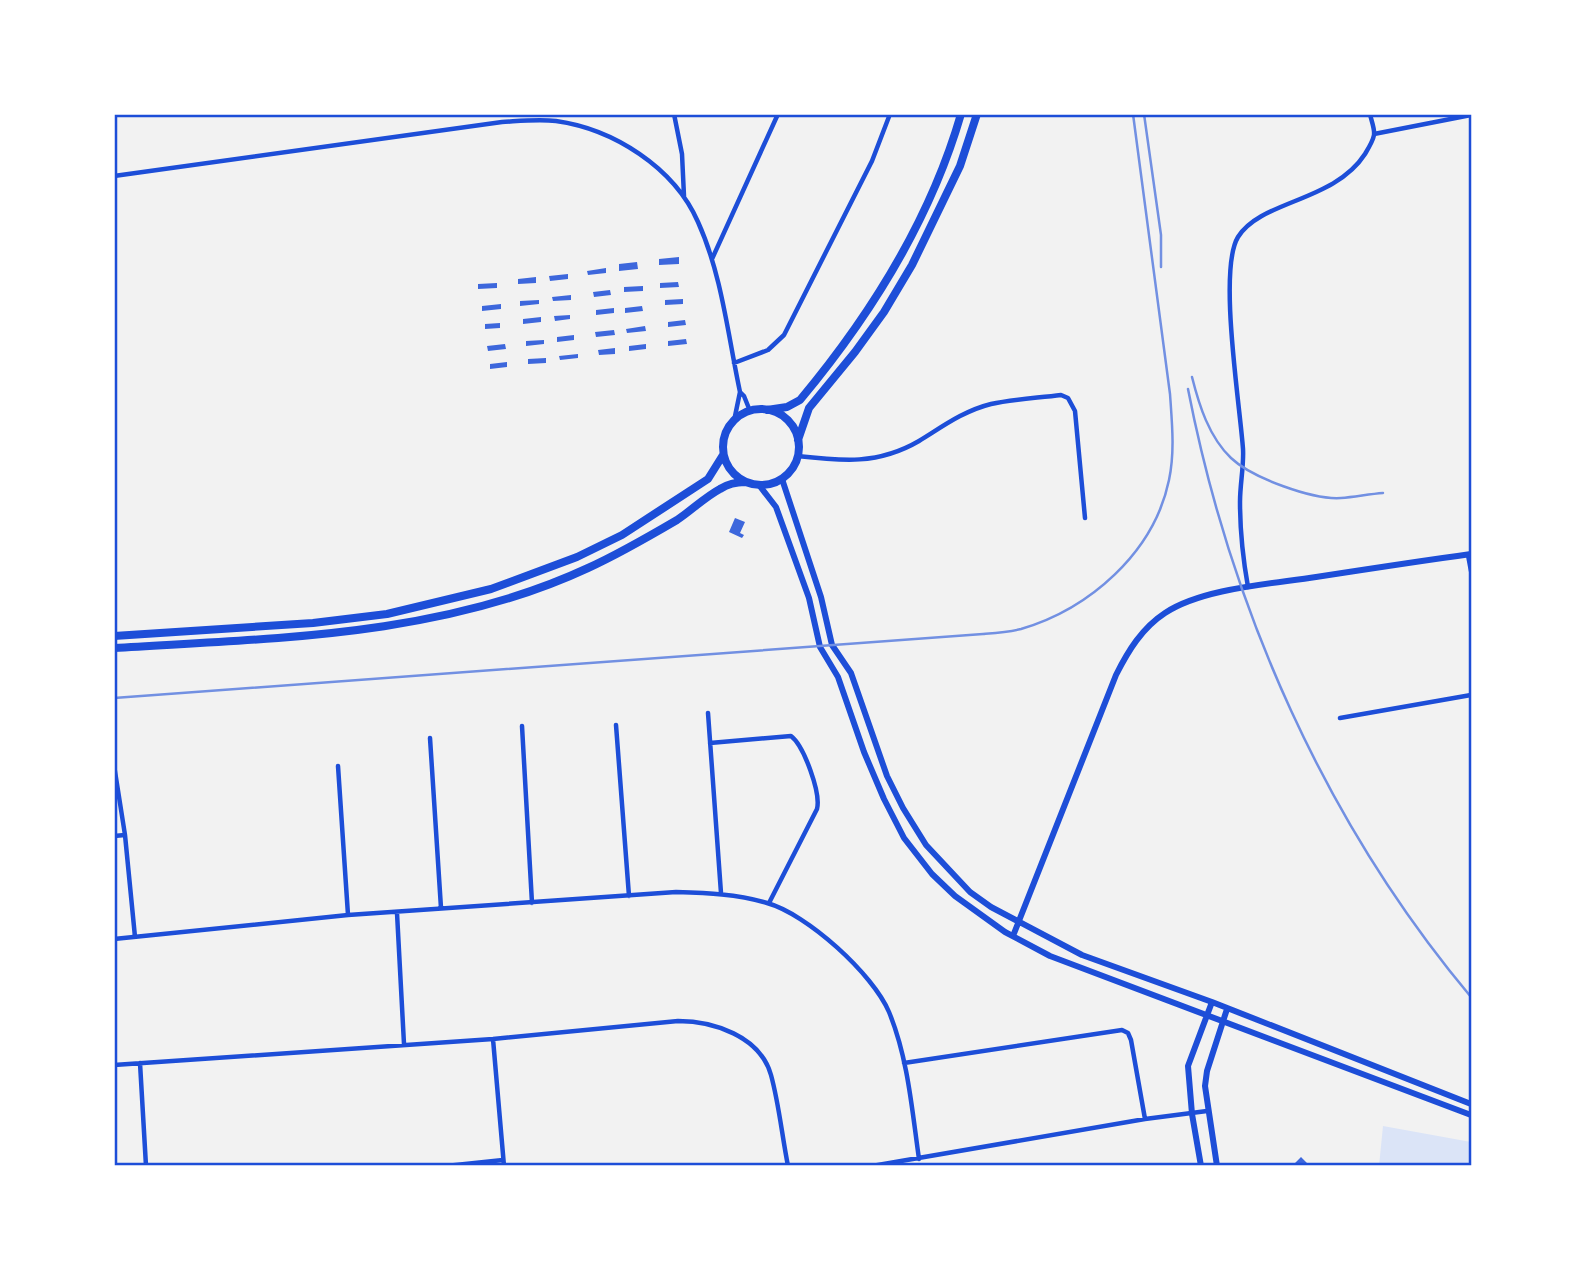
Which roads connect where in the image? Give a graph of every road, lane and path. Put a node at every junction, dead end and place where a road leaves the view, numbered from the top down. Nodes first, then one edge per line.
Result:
1 (501, 114) edge
2 (674, 114) edge
3 (779, 114) edge
4 (890, 114) edge
5 (961, 114) edge
6 (977, 114) edge
7 (1370, 114) edge
8 (1462, 115) edge
9 (1471, 115) edge
10 (502, 122) junction
11 (1374, 134) junction
12 (114, 176) edge
13 (684, 197) junction
14 (712, 260) junction
15 (734, 363) junction
16 (740, 392) junction
17 (767, 410) junction
18 (750, 411) junction
19 (734, 421) junction
20 (798, 440) junction
21 (723, 455) junction
22 (797, 456) junction
23 (782, 479) junction
24 (745, 482) junction
25 (759, 485) junction
26 (1085, 518) dead end
27 (1470, 555) edge
28 (1471, 571) edge
29 (1248, 587) junction
30 (114, 636) edge
31 (114, 648) edge
32 (1471, 695) edge
33 (708, 713) dead end
34 (1340, 718) dead end
35 (617, 725) dead end
36 (522, 726) dead end
37 (430, 738) dead end
38 (710, 743) junction
39 (114, 765) edge
40 (338, 766) dead end
41 (125, 835) junction
42 (114, 836) edge
43 (721, 893) junction
44 (629, 896) junction
45 (532, 903) junction
46 (769, 903) junction
47 (441, 909) junction
48 (397, 913) junction
49 (348, 915) junction
50 (1018, 921) junction
51 (1013, 936) junction
52 (135, 937) junction
53 (114, 939) edge
54 (1212, 1002) junction
55 (1227, 1009) junction
56 (1208, 1015) junction
57 (1224, 1022) junction
58 (493, 1039) junction
59 (404, 1044) junction
60 (140, 1063) junction
61 (904, 1063) junction
62 (114, 1065) edge
63 (1471, 1104) edge
64 (1207, 1111) junction
65 (1192, 1114) junction
66 (1471, 1115) edge
67 (1145, 1119) junction
68 (919, 1159) junction
69 (503, 1163) edge
70 (146, 1166) edge
71 (446, 1166) edge
72 (788, 1166) edge
73 (872, 1166) edge
74 (1201, 1166) edge
75 (1217, 1166) edge

1 - 10 street
2 - 13 street
3 - 14 street
4 - 15 street
5 - 17 highway
6 - 20 highway
7 - 11 street
8 - 9 street
8 - 11 street
10 - 12 street
10 - 13 street
11 - 29 street
13 - 14 street
14 - 15 street
15 - 16 street
16 - 18 street
16 - 19 street
17 - 18 highway
17 - 20 highway
18 - 19 highway
19 - 21 highway
20 - 22 highway
21 - 24 highway
21 - 30 highway
22 - 23 highway
22 - 26 street
23 - 25 highway
23 - 50 street
24 - 25 highway
24 - 31 highway
25 - 51 street
27 - 28 street
27 - 29 street
29 - 50 street
32 - 34 street
33 - 38 street
35 - 44 street
36 - 45 street
37 - 47 street
38 - 43 street
38 - 46 street
39 - 41 street
40 - 49 street
41 - 42 street
41 - 52 street
43 - 44 street
43 - 46 street
44 - 45 street
45 - 47 street
46 - 61 street
47 - 48 street
48 - 49 street
48 - 59 street
49 - 52 street
50 - 51 street
50 - 54 street
51 - 56 street
52 - 53 street
54 - 55 street
54 - 56 street
55 - 57 street
55 - 63 street
56 - 57 street
56 - 65 street
57 - 64 street
57 - 66 street
58 - 59 street
58 - 69 street
58 - 72 street
59 - 60 street
60 - 62 street
60 - 70 street
61 - 67 street
61 - 68 street
64 - 65 street
64 - 75 street
65 - 67 street
65 - 74 street
67 - 68 street
68 - 73 street
69 - 71 street

